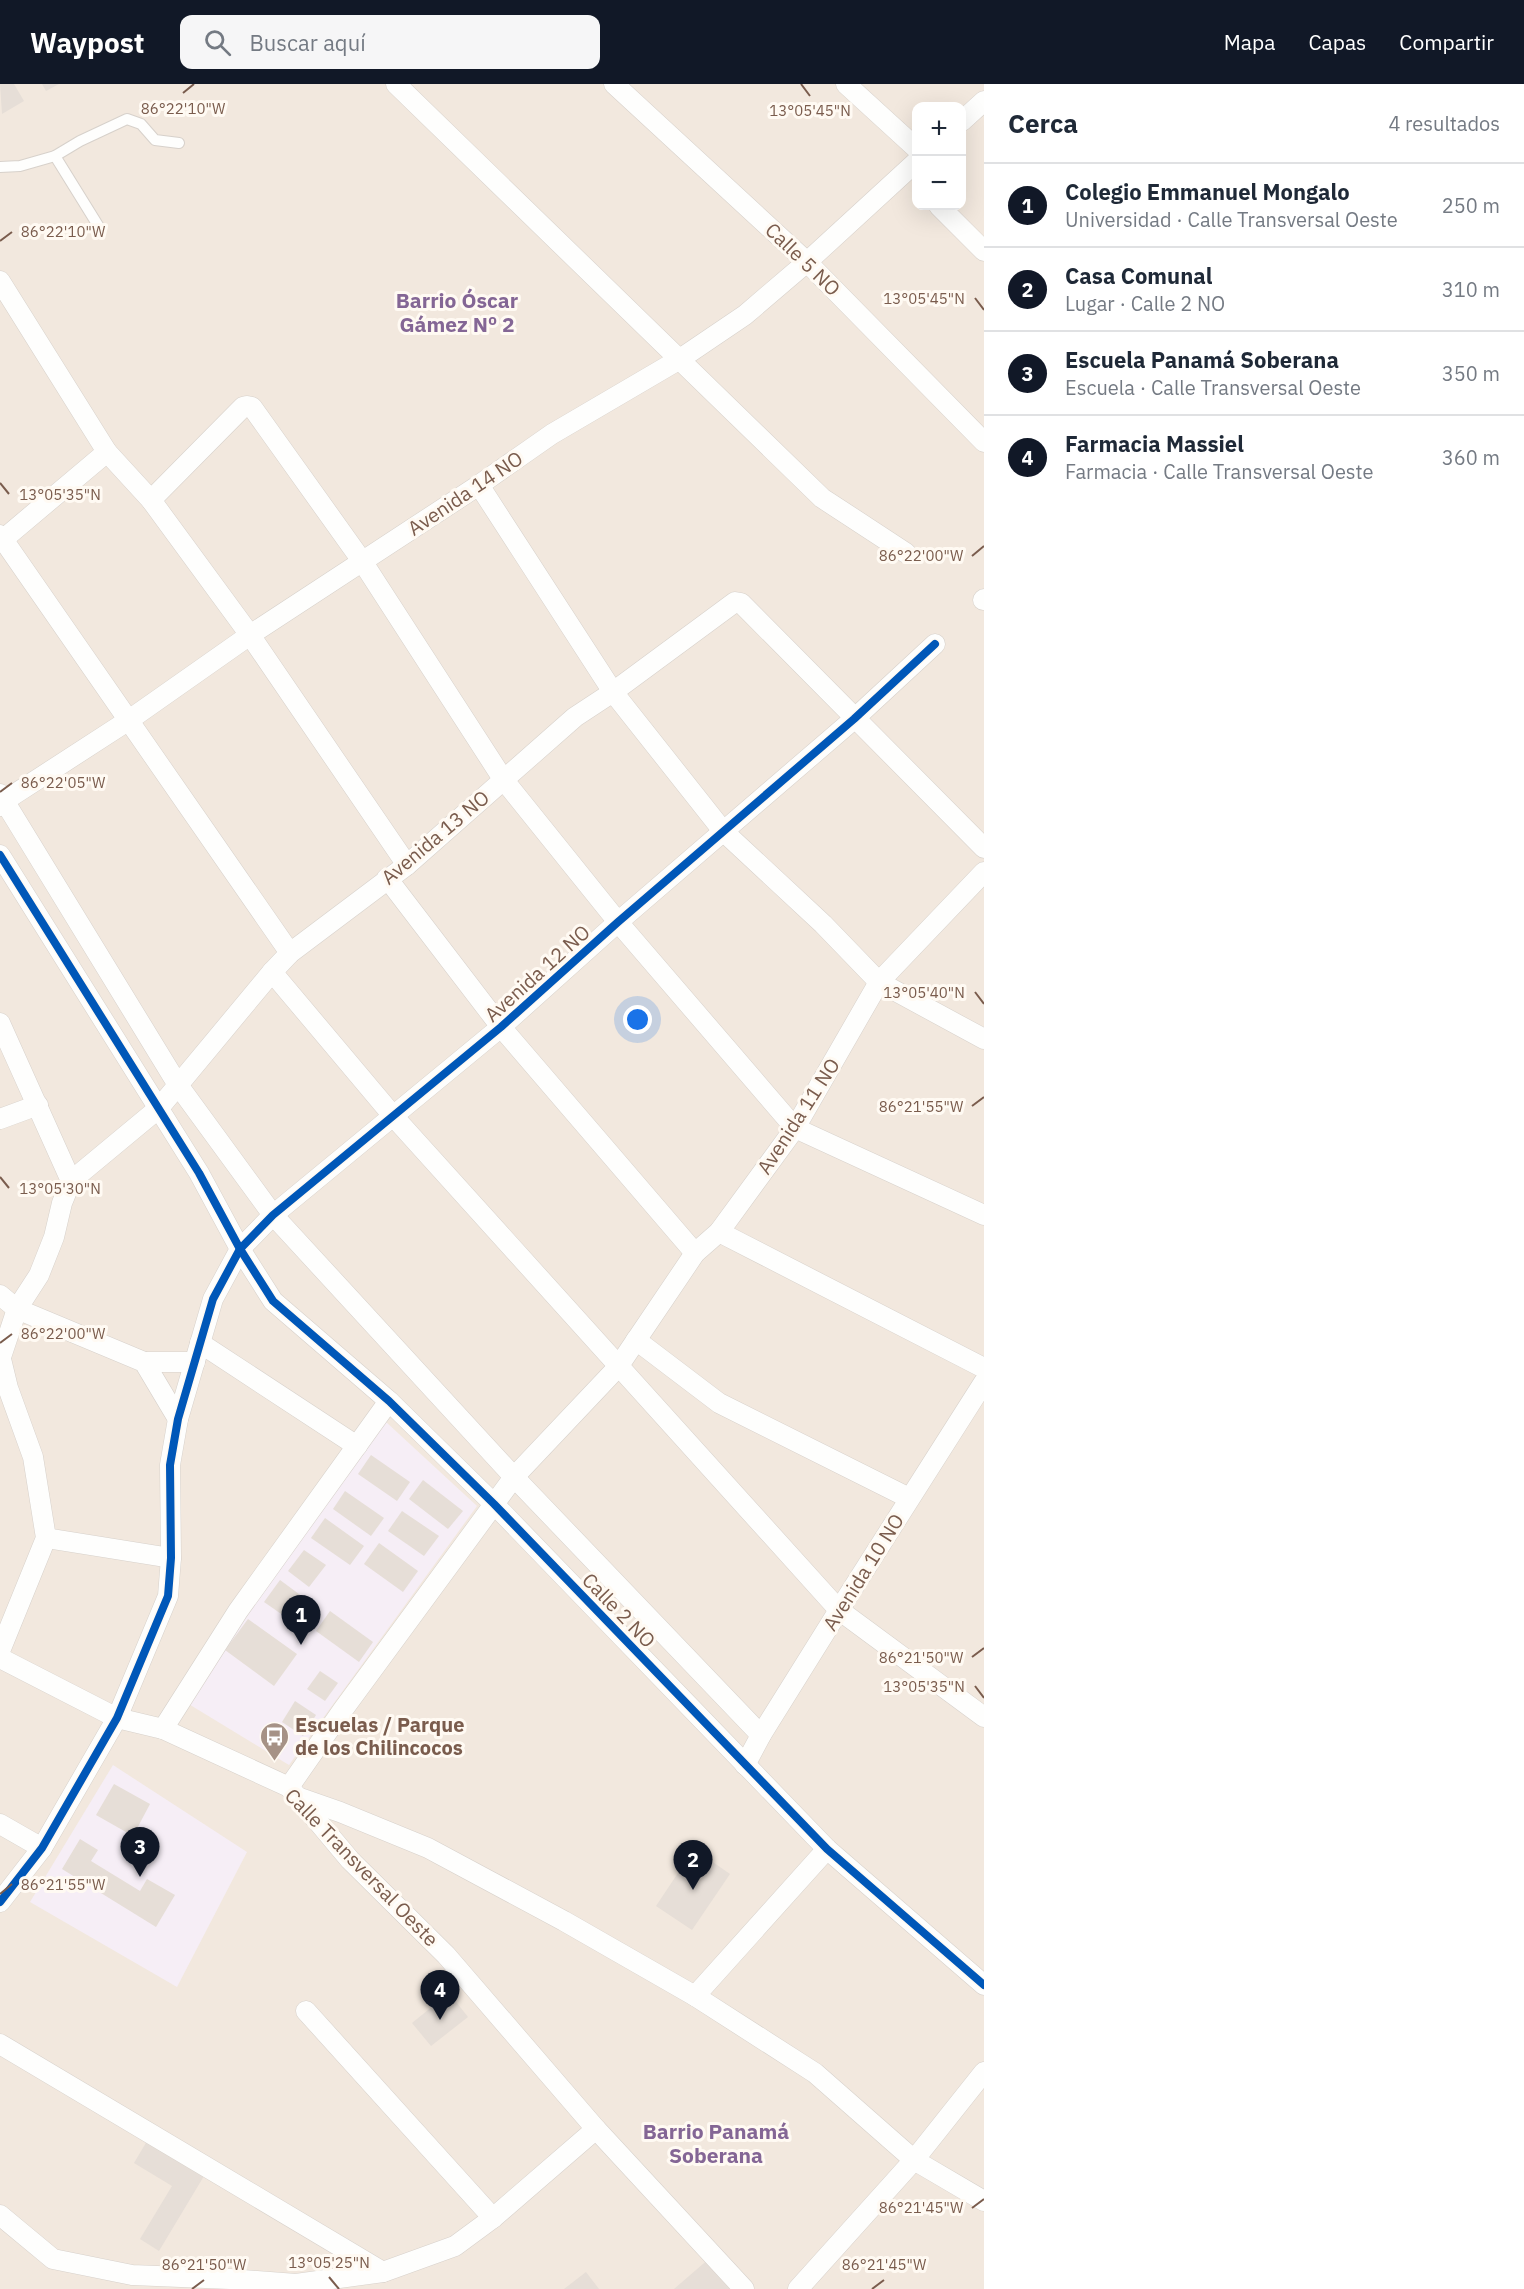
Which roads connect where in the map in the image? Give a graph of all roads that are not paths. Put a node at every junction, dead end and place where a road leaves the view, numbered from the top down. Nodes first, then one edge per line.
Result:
1 (396, 84) edge
2 (615, 84) edge
3 (846, 84) edge
4 (984, 100) edge
5 (966, 117) edge
6 (179, 143) dead end
7 (912, 144) edge
8 (55, 156) junction
9 (0, 168) edge
10 (912, 174) edge
11 (943, 210) edge
12 (99, 227) dead end
13 (984, 251) edge
14 (807, 262) junction
15 (0, 281) edge
16 (680, 359) junction
17 (984, 442) edge
18 (107, 452) junction
19 (478, 485) junction
20 (150, 500) junction
21 (1, 539) edge
22 (906, 553) dead end
23 (362, 561) junction
24 (250, 635) junction
25 (935, 644) dead end
26 (613, 692) junction
27 (854, 719) junction
28 (129, 720) junction
29 (503, 779) junction
30 (1, 800) edge
31 (723, 831) junction
32 (984, 848) edge
33 (0, 855) edge
34 (407, 865) junction
35 (984, 872) edge
36 (387, 878) junction
37 (618, 922) junction
38 (290, 953) junction
39 (272, 972) junction
40 (879, 982) junction
41 (0, 1023) edge
42 (501, 1027) junction
43 (984, 1039) edge
44 (178, 1085) junction
45 (38, 1105) junction
46 (159, 1108) junction
47 (394, 1117) junction
48 (0, 1119) edge
49 (795, 1128) junction
50 (71, 1181) junction
51 (273, 1215) junction
52 (984, 1215) edge
53 (719, 1232) junction
54 (240, 1249) junction
55 (695, 1253) junction
56 (0, 1295) edge
57 (17, 1309) junction
58 (636, 1340) junction
59 (198, 1352) junction
60 (1, 1360) edge
61 (144, 1362) junction
62 (618, 1367) junction
63 (984, 1368) edge
64 (984, 1382) edge
65 (388, 1401) junction
66 (177, 1419) junction
67 (357, 1446) junction
68 (514, 1477) junction
69 (909, 1498) junction
70 (494, 1504) junction
71 (46, 1538) junction
72 (171, 1557) junction
73 (839, 1610) junction
74 (0, 1651) edge
75 (0, 1658) edge
76 (984, 1717) edge
77 (117, 1718) junction
78 (163, 1728) junction
79 (761, 1735) junction
80 (745, 1765) junction
81 (293, 1792) junction
82 (0, 1824) edge
83 (42, 1848) junction
84 (827, 1849) junction
85 (0, 1902) edge
86 (984, 1985) edge
87 (695, 1996) junction
88 (306, 2011) dead end
89 (0, 2044) edge
90 (984, 2072) edge
91 (596, 2129) junction
92 (914, 2160) junction
93 (984, 2201) edge
94 (0, 2215) edge
95 (493, 2218) junction
96 (384, 2272) junction
97 (744, 2289) edge
98 (798, 2289) edge

1 - 16 street
2 - 14 street, Calle 5 NO
3 - 7 street
4 - 5 street
6 - 8 lane
8 - 9 lane
8 - 12 lane
10 - 14 street, Avenida 14 NO
11 - 13 street
14 - 16 street, Avenida 14 NO
14 - 17 street, Calle 5 NO
15 - 18 street
16 - 19 street, Avenida 14 NO
16 - 22 street
18 - 20 street
18 - 21 street
19 - 23 street, Avenida 14 NO
19 - 26 street
20 - 23 street
20 - 24 street
21 - 28 street
23 - 24 street, Avenida 14 NO
23 - 29 street
24 - 28 street, Avenida 14 NO
24 - 34 street
25 - 27 street, Avenida 12 NO
26 - 27 street, Avenida 13 NO
26 - 29 street, Avenida 13 NO
26 - 31 street
27 - 31 street, Avenida 12 NO
27 - 32 street
28 - 30 street, Avenida 14 NO
28 - 38 street
29 - 34 street, Avenida 13 NO
29 - 37 street
30 - 44 street
31 - 37 street, Avenida 12 NO
31 - 40 street
33 - 46 street, Calle 2 NO
34 - 36 street, Avenida 13 NO
35 - 40 street, Avenida 11 NO
36 - 38 street, Avenida 13 NO
36 - 42 street
37 - 42 street, Avenida 12 NO
37 - 49 street
38 - 39 street, Avenida 13 NO
39 - 44 street, Avenida 13 NO
39 - 47 street
40 - 43 street
40 - 49 street, Avenida 11 NO
41 - 45 street
42 - 47 street, Avenida 12 NO
42 - 55 street
44 - 46 street, Avenida 13 NO
44 - 51 street
45 - 48 street
45 - 50 street
46 - 50 street, Avenida 13 NO
46 - 54 street, Calle 2 NO
47 - 51 street, Avenida 12 NO
47 - 62 street
49 - 52 street
49 - 53 street, Avenida 11 NO
50 - 57 street
51 - 54 street, Avenida 12 NO
51 - 68 street
53 - 55 street, Avenida 11 NO
53 - 63 street
54 - 59 street, Avenida 12 NO
54 - 65 street, Calle 2 NO
55 - 58 street, Avenida 11 NO
56 - 57 street
57 - 60 street
57 - 61 street
58 - 62 street, Avenida 11 NO
58 - 69 street
59 - 61 street
59 - 66 street, Avenida 12 NO
59 - 67 street
60 - 71 street
61 - 66 street
62 - 68 street, Avenida 11 NO
62 - 73 street
64 - 69 street, Avenida 10 NO
65 - 67 street
65 - 70 street, Calle 2 NO
66 - 72 street, Avenida 12 NO
67 - 78 street
68 - 70 street, Avenida 11 NO
68 - 79 street
69 - 73 street, Avenida 10 NO
70 - 80 street, Calle 2 NO
70 - 81 street, Avenida 11 NO
71 - 72 street
71 - 74 street
72 - 77 street, Avenida 12 NO
73 - 76 street
73 - 79 street, Avenida 10 NO
75 - 77 street, Calle Transversal Oeste
77 - 78 street, Calle Transversal Oeste
77 - 83 street, Avenida 12 NO
78 - 81 street, Calle Transversal Oeste
79 - 80 street, Avenida 10 NO
80 - 84 street, Calle 2 NO
81 - 87 street
81 - 91 street, Calle Transversal Oeste
82 - 83 street
83 - 85 street, Avenida 12 NO
84 - 86 street, Calle 2 NO
84 - 87 street
87 - 92 street
88 - 95 street
89 - 96 street
90 - 92 street
91 - 95 street
91 - 97 street, Calle Transversal Oeste
92 - 93 street
92 - 98 street
94 - 96 street
95 - 96 street

